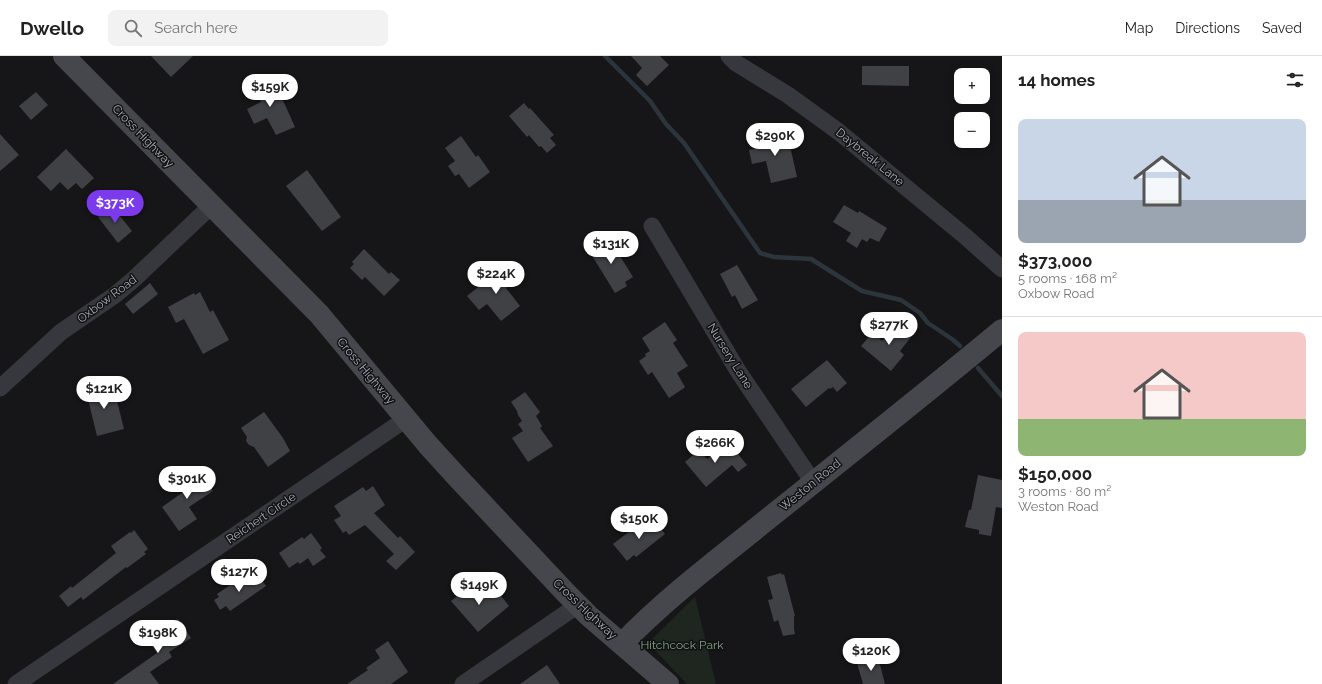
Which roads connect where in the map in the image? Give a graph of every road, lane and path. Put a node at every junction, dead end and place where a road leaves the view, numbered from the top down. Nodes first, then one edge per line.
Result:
1 (64, 56) edge
2 (729, 56) edge
3 (211, 206) junction
4 (652, 226) dead end
5 (1002, 269) edge
6 (1002, 330) edge
7 (0, 388) edge
8 (406, 419) junction
9 (813, 482) junction
10 (578, 605) junction
11 (622, 644) junction
12 (16, 684) edge
13 (463, 684) edge
14 (668, 684) edge

1 - 3 main road, Cross Highway
2 - 5 street, Daybreak Lane
3 - 7 street, Oxbow Road
3 - 8 main road, Cross Highway
4 - 9 street, Nursery Lane
6 - 9 main road, Weston Road
8 - 10 main road, Cross Highway
8 - 12 street, Reichert Circle
9 - 11 main road, Weston Road
10 - 11 main road, Cross Highway
10 - 13 street
11 - 14 main road, Cross Highway

